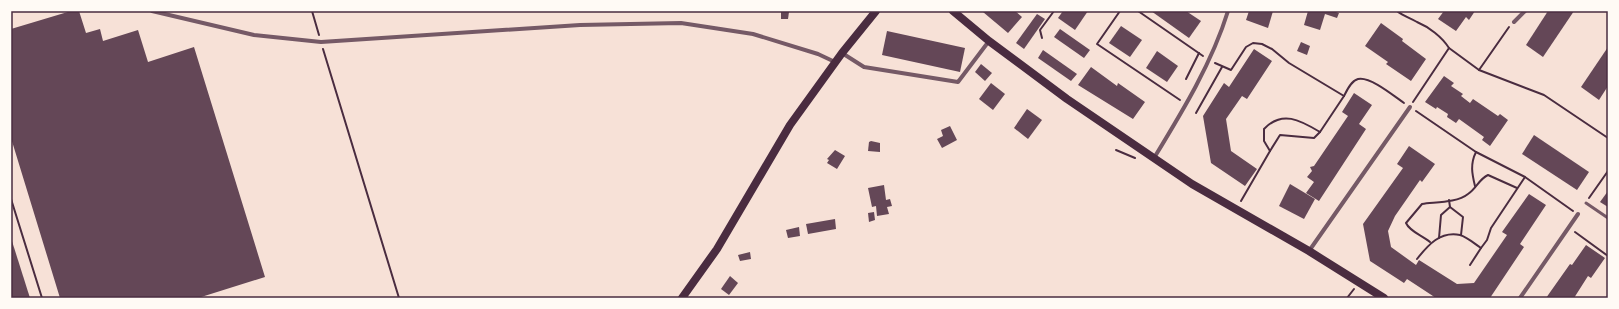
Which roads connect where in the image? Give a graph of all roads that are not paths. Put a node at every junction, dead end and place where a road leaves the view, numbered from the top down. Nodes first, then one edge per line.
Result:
1 (152, 11) edge
2 (876, 11) edge
3 (954, 11) edge
4 (1228, 11) edge
5 (1525, 11) edge
6 (1514, 22) road end
7 (989, 41) junction
8 (842, 53) junction
9 (835, 62) junction
10 (1410, 107) road end
11 (1154, 158) junction
12 (1586, 203) road end
13 (1578, 214) road end
14 (1608, 218) edge
15 (1309, 251) junction
16 (682, 298) edge
17 (1384, 298) edge
18 (1520, 298) edge

1 - 9 street
2 - 8 main road
3 - 7 main road
4 - 11 street
5 - 6 street
7 - 8 street
7 - 11 main road
8 - 9 main road
9 - 16 main road
10 - 15 street
11 - 15 main road
12 - 14 lane
13 - 18 street
15 - 17 main road

